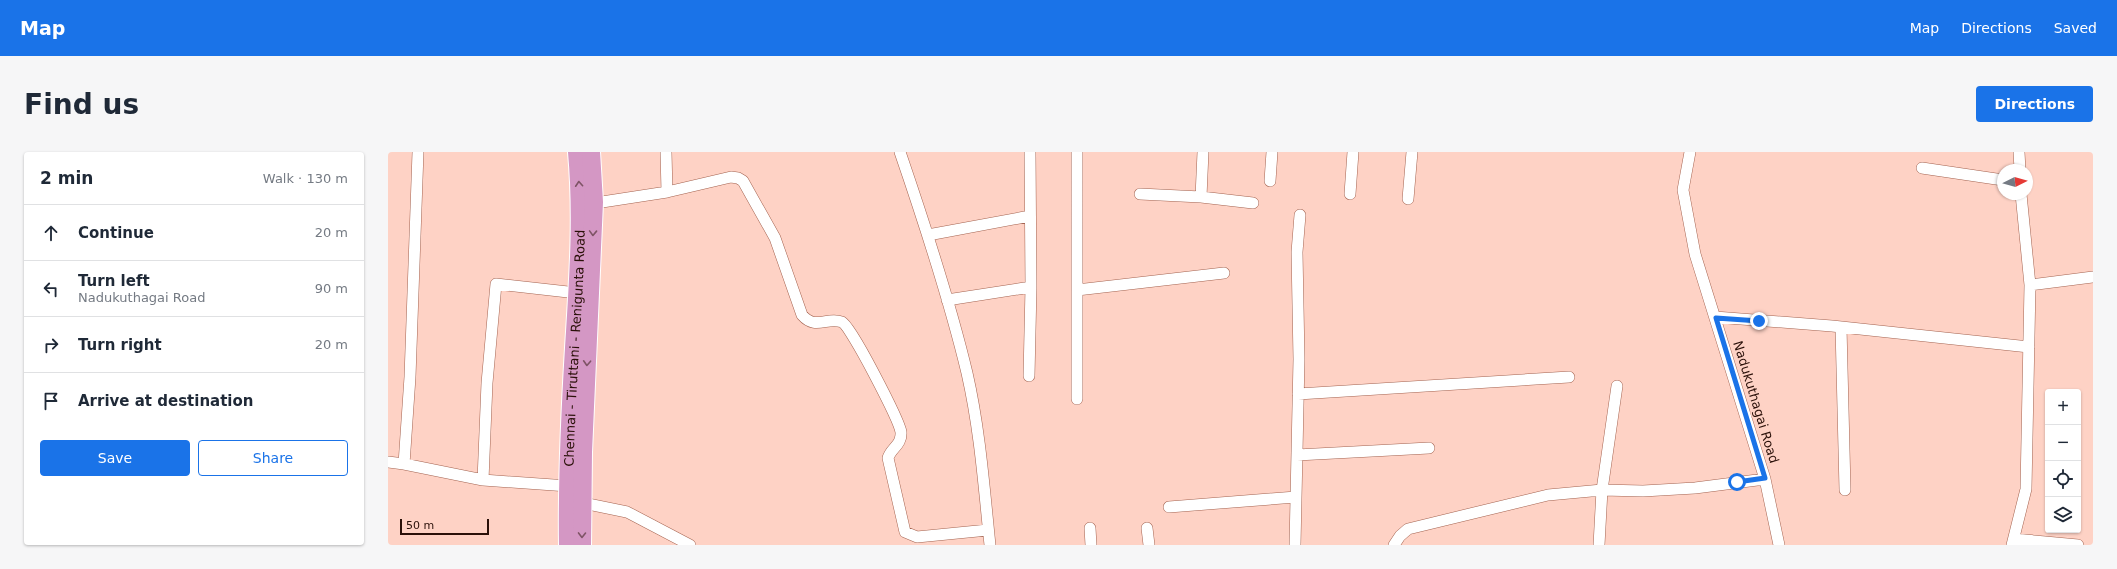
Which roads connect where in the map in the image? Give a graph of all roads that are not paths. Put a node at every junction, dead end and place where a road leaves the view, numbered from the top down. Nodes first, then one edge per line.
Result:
1 (418, 152) edge
2 (577, 152) edge
3 (590, 152) edge
4 (666, 152) edge
5 (900, 152) edge
6 (1030, 152) edge
7 (1077, 152) edge
8 (1203, 152) edge
9 (1272, 152) edge
10 (1353, 152) edge
11 (1412, 152) edge
12 (1690, 152) edge
13 (2019, 152) edge
14 (2020, 164) edge
15 (1922, 168) dead end
16 (1997, 179) edge
17 (1270, 181) dead end
18 (667, 192) junction
19 (1140, 194) dead end
20 (1350, 194) dead end
21 (1201, 197) junction
22 (1408, 199) dead end
23 (2022, 200) edge
24 (1253, 203) dead end
25 (587, 205) junction
26 (1300, 215) dead end
27 (1030, 216) junction
28 (928, 235) junction
29 (1224, 273) dead end
30 (2093, 277) edge
31 (2030, 285) junction
32 (1031, 287) junction
33 (1077, 290) junction
34 (577, 293) junction
35 (947, 300) junction
36 (1716, 318) junction
37 (1841, 327) junction
38 (2028, 347) junction
39 (1029, 376) dead end
40 (1569, 377) dead end
41 (1617, 386) dead end
42 (1298, 394) junction
43 (1077, 399) dead end
44 (1429, 448) dead end
45 (1297, 455) junction
46 (388, 462) edge
47 (404, 464) junction
48 (1765, 478) junction
49 (483, 480) junction
50 (1602, 490) junction
51 (1845, 490) dead end
52 (573, 496) junction
53 (1296, 497) junction
54 (1168, 507) dead end
55 (1090, 528) dead end
56 (1147, 528) dead end
57 (988, 530) junction
58 (2013, 542) edge
59 (568, 545) edge
60 (582, 545) edge
61 (690, 545) edge
62 (990, 545) edge
63 (1091, 545) edge
64 (1149, 545) edge
65 (1295, 545) edge
66 (1394, 545) edge
67 (1599, 545) edge
68 (1779, 545) edge
69 (2078, 545) edge

1 - 47 street
25 -> 2 highway, Chennai - Tiruttani - Renigunta Road
3 - 25 highway, Chennai - Tiruttani - Renigunta Road
4 - 18 street
5 - 28 street
6 - 27 street
7 - 33 street
8 - 21 street
9 - 17 street
10 - 20 street
11 - 22 street
12 - 36 street, Nadukuthagai Road
13 - 14 street
15 - 16 street
18 - 25 street
18 - 57 street
19 - 21 street
21 - 24 street
23 - 31 street
25 - 34 highway, Chennai - Tiruttani - Renigunta Road
25 -> 52 highway, Chennai - Tiruttani - Renigunta Road
26 - 42 street
27 - 28 street
27 - 32 street
28 - 35 street
29 - 33 street
30 - 31 street
31 - 38 street
32 - 35 street
32 - 39 street
33 - 43 street
34 - 49 street
34 - 52 highway, Chennai - Tiruttani - Renigunta Road
35 - 57 street
36 - 37 street
36 - 48 street, Nadukuthagai Road
37 - 38 street
37 - 51 street
38 - 58 street
40 - 42 street
41 - 50 street
42 - 45 street
44 - 45 street
45 - 53 street
46 - 47 street
47 - 49 street
48 - 50 street
48 - 68 street, Nadukuthagai Road
49 - 52 street
50 - 66 street
50 - 67 street
52 - 59 highway, Chennai - Tiruttani - Renigunta Road
52 -> 60 highway, Chennai - Tiruttani - Renigunta Road
52 - 61 street
53 - 54 street
53 - 65 street
55 - 63 street
56 - 64 street
57 - 62 street
58 - 69 street

